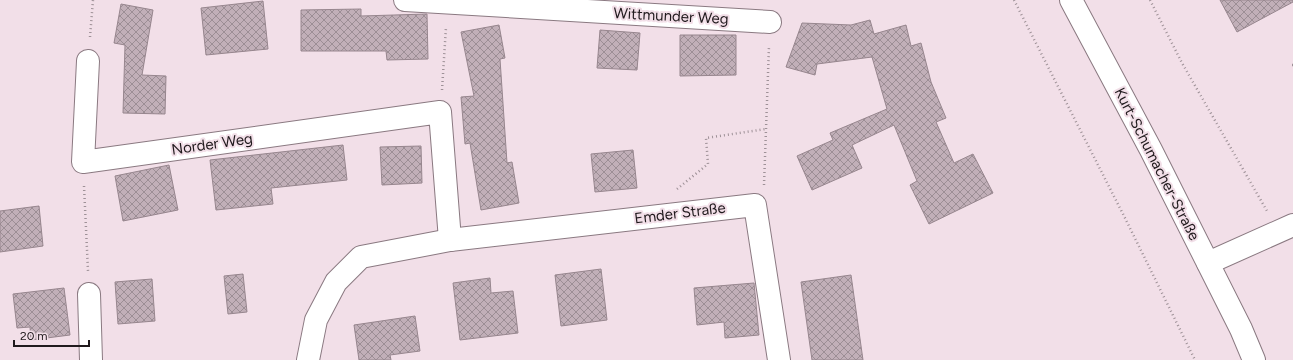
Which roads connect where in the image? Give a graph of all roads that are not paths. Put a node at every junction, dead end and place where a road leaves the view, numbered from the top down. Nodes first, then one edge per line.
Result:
1 (405, 0) edge
2 (1071, 0) edge
3 (770, 22) road end
4 (88, 62) road end
5 (1285, 227) edge
6 (450, 240) junction
7 (1208, 263) junction
8 (89, 294) road end
9 (1241, 329) junction
10 (91, 360) edge
11 (308, 360) edge
12 (779, 360) edge
13 (1254, 360) edge
14 (1267, 360) edge

1 - 3 street, Wittmunder Weg
2 - 7 street, Kurt-Schumacher-Straße
4 - 6 street, Norder Weg
5 - 7 street
6 - 11 street, Emder Straße
6 - 12 street, Emder Straße
7 - 9 street, Kurt-Schumacher-Straße
8 - 10 street
9 - 13 street, Kurt-Schumacher-Straße
9 - 14 street, Kurt-Schumacher-Straße

